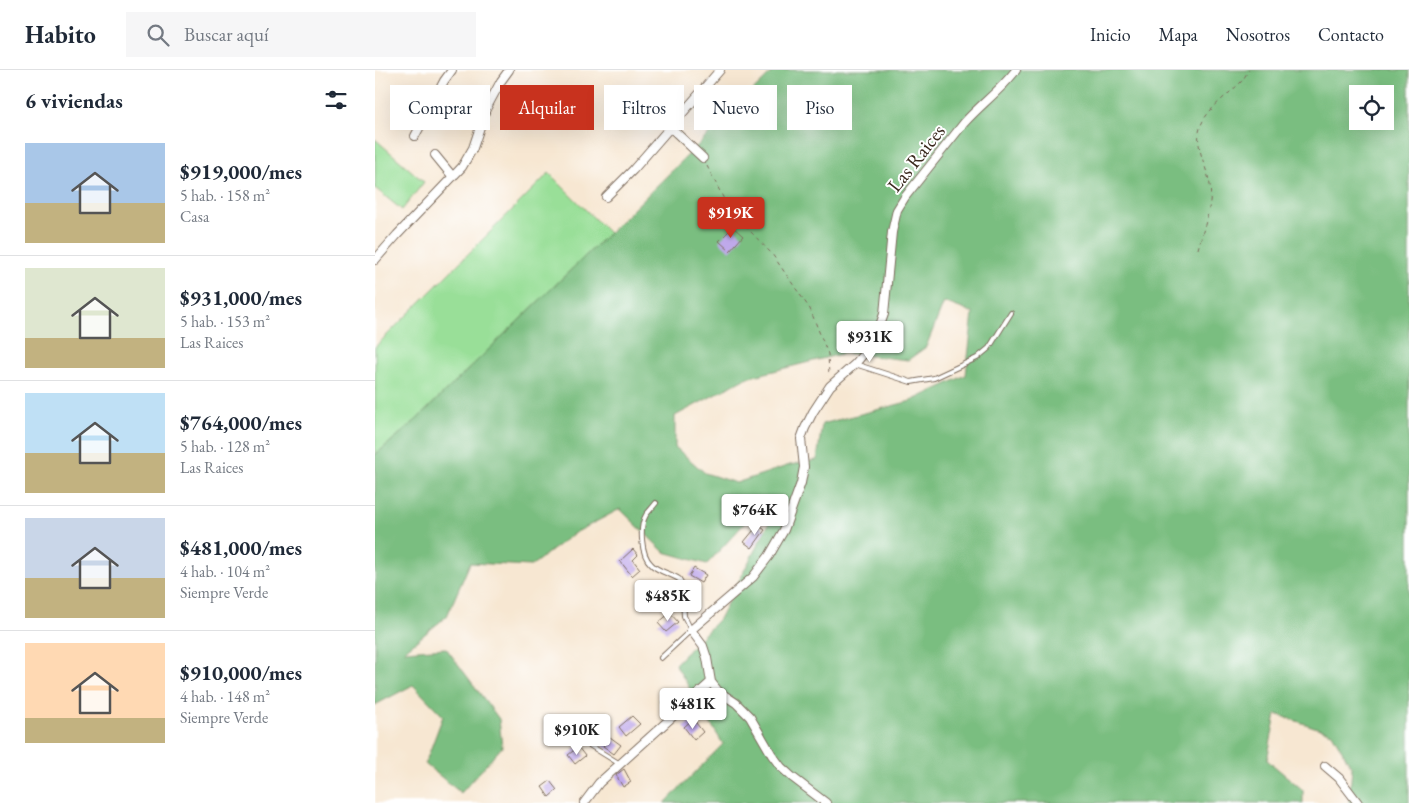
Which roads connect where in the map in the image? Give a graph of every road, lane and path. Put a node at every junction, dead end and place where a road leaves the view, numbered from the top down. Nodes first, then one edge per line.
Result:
1 (452, 70) edge
2 (509, 70) edge
3 (720, 70) edge
4 (1016, 70) edge
5 (1249, 70) edge
6 (443, 85) edge
7 (490, 103) edge
8 (684, 111) edge
9 (418, 130) edge
10 (478, 130) edge
11 (667, 130) edge
12 (673, 130) edge
13 (415, 136) dead end
14 (435, 155) dead end
15 (703, 158) joint
16 (453, 176) junction
17 (606, 198) dead end
18 (1198, 249) dead end
19 (375, 260) edge
20 (1011, 314) dead end
21 (855, 364) junction
22 (830, 386) junction
23 (656, 503) dead end
24 (691, 630) junction
25 (661, 658) dead end
26 (711, 682) junction
27 (566, 727) dead end
28 (619, 764) junction
29 (1325, 766) dead end
30 (584, 803) edge
31 (826, 803) edge
32 (1357, 803) edge

1 - 6 street
2 - 7 street
3 - 8 street
4 - 21 street, Las Raices
5 - 18 path
9 - 13 street
10 - 16 street
11 - 17 street
12 - 15 street
14 - 16 street
15 - 22 path
16 - 19 street
20 - 21 lane
21 - 22 street, Las Raices
22 - 24 street, Las Raices
23 - 24 lane
24 - 25 lane, Las Raices
24 - 26 street
26 - 28 street
26 - 31 street
27 - 28 lane
28 - 30 street
29 - 32 street

